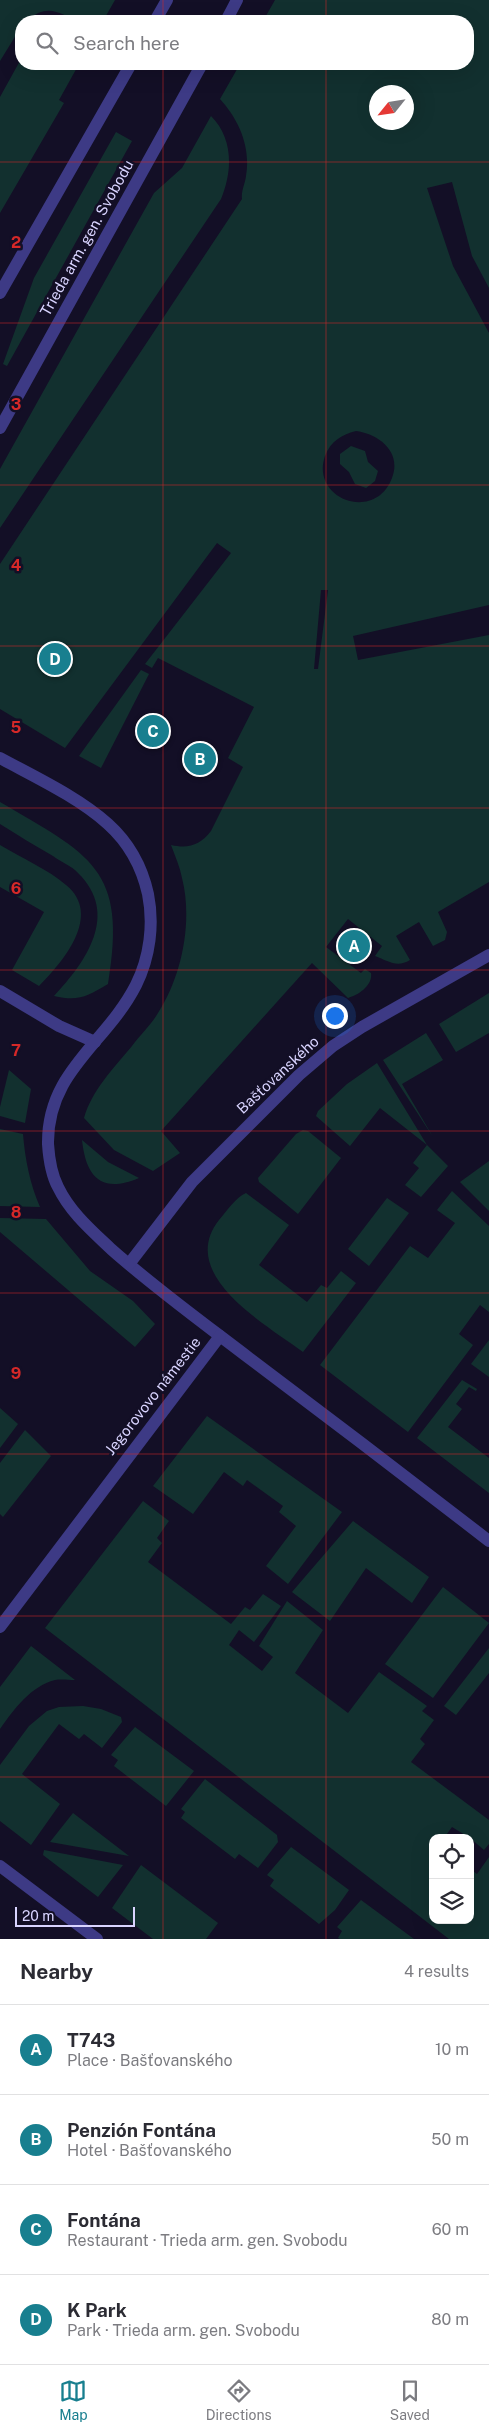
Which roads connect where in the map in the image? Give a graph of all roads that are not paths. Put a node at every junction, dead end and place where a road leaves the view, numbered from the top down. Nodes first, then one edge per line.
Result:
1 (167, 0) edge
2 (237, 0) edge
3 (158, 15) edge
4 (229, 15) edge
5 (128, 70) edge
6 (199, 70) edge
7 (0, 293) edge
8 (0, 428) edge
9 (0, 758) edge
10 (489, 955) edge
11 (0, 991) edge
12 (95, 1042) junction
13 (129, 1264) junction
14 (220, 1336) junction
15 (489, 1541) edge
16 (0, 1627) edge
17 (0, 1866) edge
18 (97, 1939) edge

1 - 3 street
2 - 4 street
5 - 7 street
6 - 8 street, Trieda arm. gen. Svobodu
9 - 12 street
10 - 13 street, Bašťovanského
11 - 12 street
12 - 13 street
13 - 14 street
14 - 15 street, Jegorovovo námestie
14 - 16 street, Jegorovovo námestie
17 - 18 street

